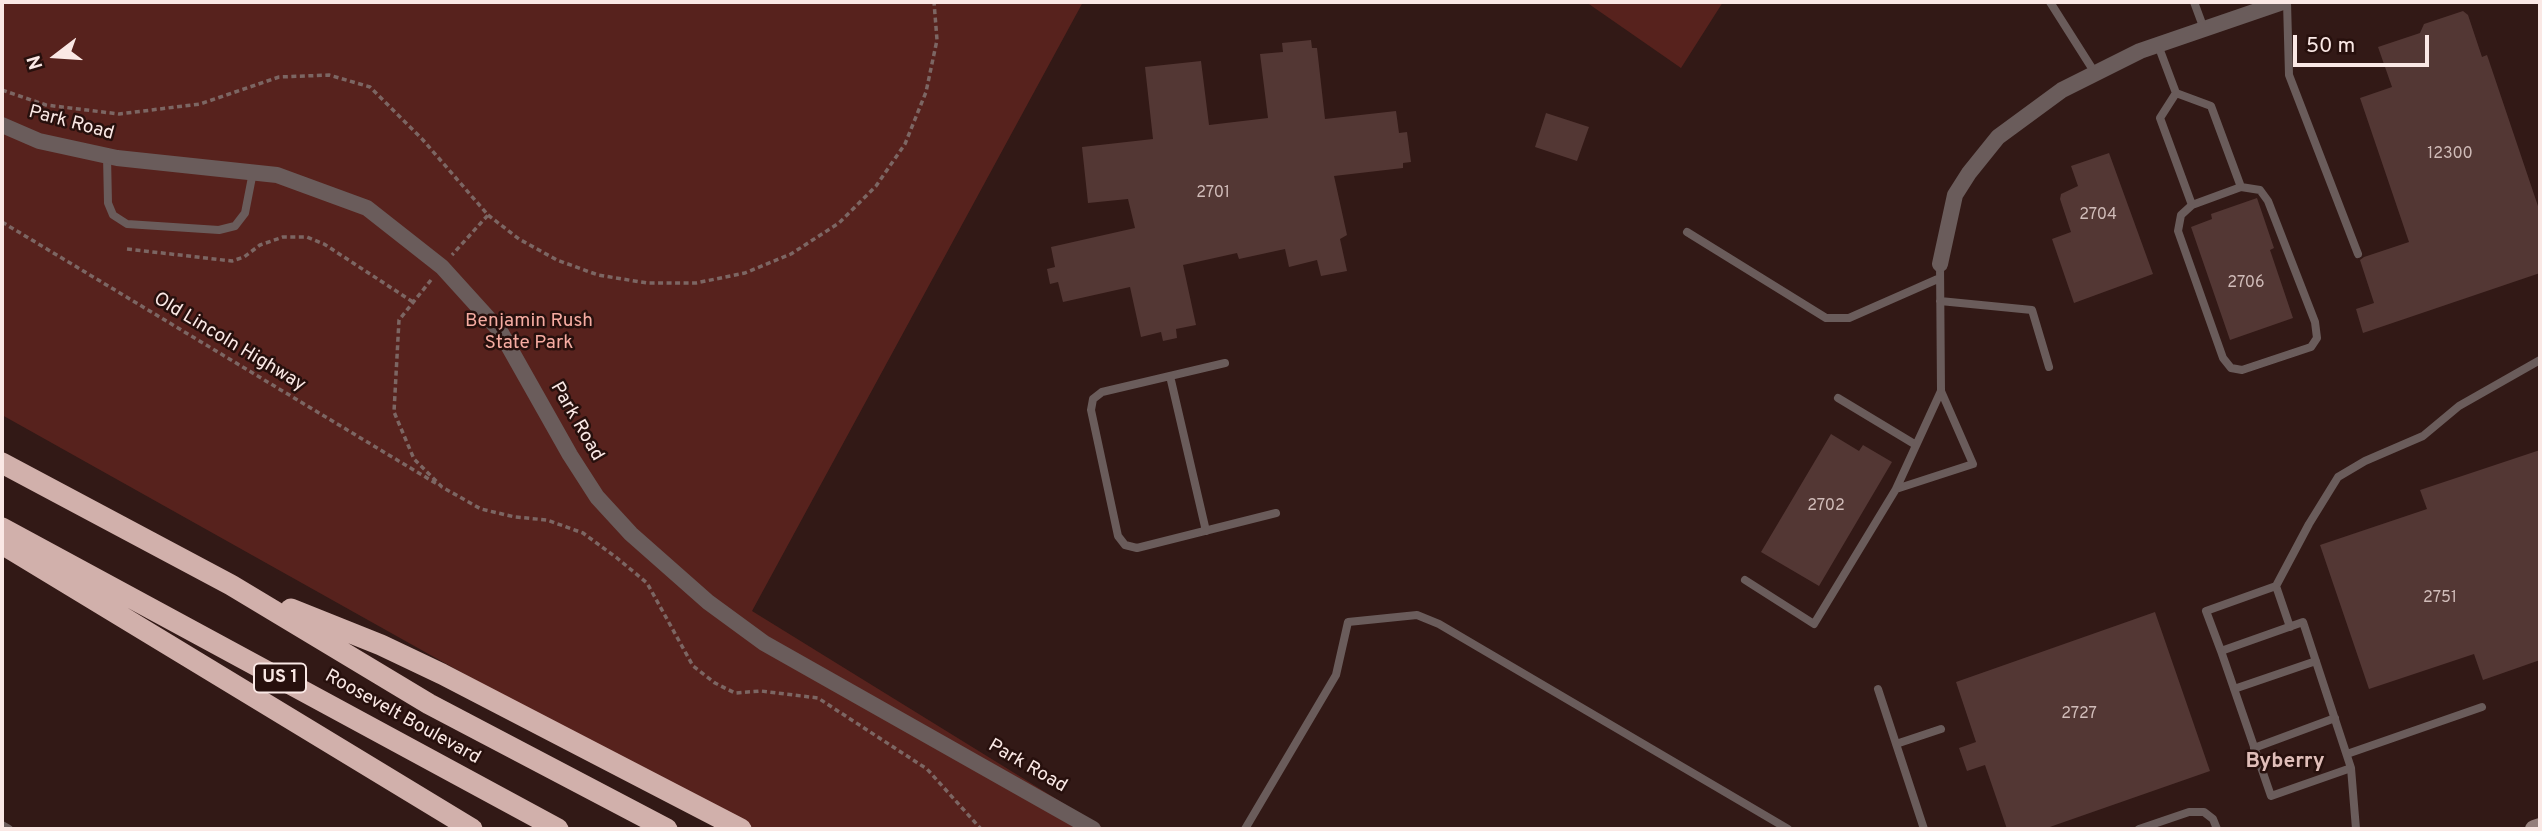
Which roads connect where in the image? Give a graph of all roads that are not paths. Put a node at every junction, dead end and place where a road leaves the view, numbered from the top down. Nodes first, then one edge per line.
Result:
1 (2050, 2) edge
2 (2194, 2) edge
3 (2285, 2) edge
4 (2204, 29) junction
5 (2158, 45) junction
6 (2095, 74) junction
7 (2176, 93) junction
8 (2, 125) edge
9 (107, 156) junction
10 (253, 172) junction
11 (2241, 187) junction
12 (2192, 205) junction
13 (1687, 232) dead end
14 (2358, 254) dead end
15 (1940, 271) junction
16 (1940, 301) junction
17 (2540, 360) edge
18 (1225, 363) dead end
19 (2049, 367) dead end
20 (1170, 376) junction
21 (1941, 391) junction
22 (1838, 398) dead end
23 (1916, 445) junction
24 (2, 463) edge
25 (1896, 489) junction
26 (1276, 513) dead end
27 (2, 528) edge
28 (1206, 531) junction
29 (2, 544) edge
30 (1745, 580) dead end
31 (231, 585) junction
32 (2276, 586) junction
33 (2290, 627) junction
34 (2221, 651) junction
35 (2316, 661) junction
36 (1878, 689) dead end
37 (2234, 689) junction
38 (2482, 707) dead end
39 (2335, 718) junction
40 (1941, 729) dead end
41 (1896, 744) junction
42 (2254, 748) junction
43 (2347, 754) junction
44 (2351, 768) junction
45 (2, 825) edge
46 (2540, 827) edge
47 (9, 829) edge
48 (472, 829) edge
49 (558, 829) edge
50 (667, 829) edge
51 (741, 829) edge
52 (1093, 829) edge
53 (1245, 829) edge
54 (1788, 829) edge
55 (1924, 829) edge
56 (2139, 829) edge
57 (2217, 829) edge
58 (2356, 829) edge
59 (2534, 829) edge

1 - 6 lane
2 - 4 lane
3 - 4 street
3 - 14 lane
4 - 5 street
5 - 6 street
5 - 7 lane
6 - 15 street
7 - 11 lane
7 - 12 lane
8 - 9 street, Park Road
9 - 10 street, Park Road
9 - 10 lane
10 - 52 street, Park Road
11 - 12 lane
11 - 12 lane
13 - 15 lane
15 - 16 lane
16 - 19 lane
16 - 21 lane
17 - 32 lane
18 - 20 lane
20 - 28 lane
20 - 28 lane
21 - 23 lane
21 - 25 lane
22 - 23 lane
23 - 25 lane
24 - 31 highway, Roosevelt Boulevard / US 1
25 - 30 lane
26 - 28 lane
27 - 49 highway, Roosevelt Boulevard / US 1
29 - 48 highway, US 1
31 - 50 highway, Roosevelt Boulevard / US 1
31 - 51 highway, Roosevelt Boulevard / US 1
32 - 33 lane
32 - 34 lane
33 - 34 lane
33 - 35 lane
34 - 37 lane
35 - 37 lane
35 - 39 lane
36 - 41 lane
37 - 42 lane
38 - 43 lane
39 - 42 lane
39 - 43 lane
40 - 41 lane
41 - 55 lane
42 - 44 lane
43 - 44 lane
44 - 58 lane
45 - 47 lane
46 - 59 street
53 - 54 lane
56 - 57 lane

